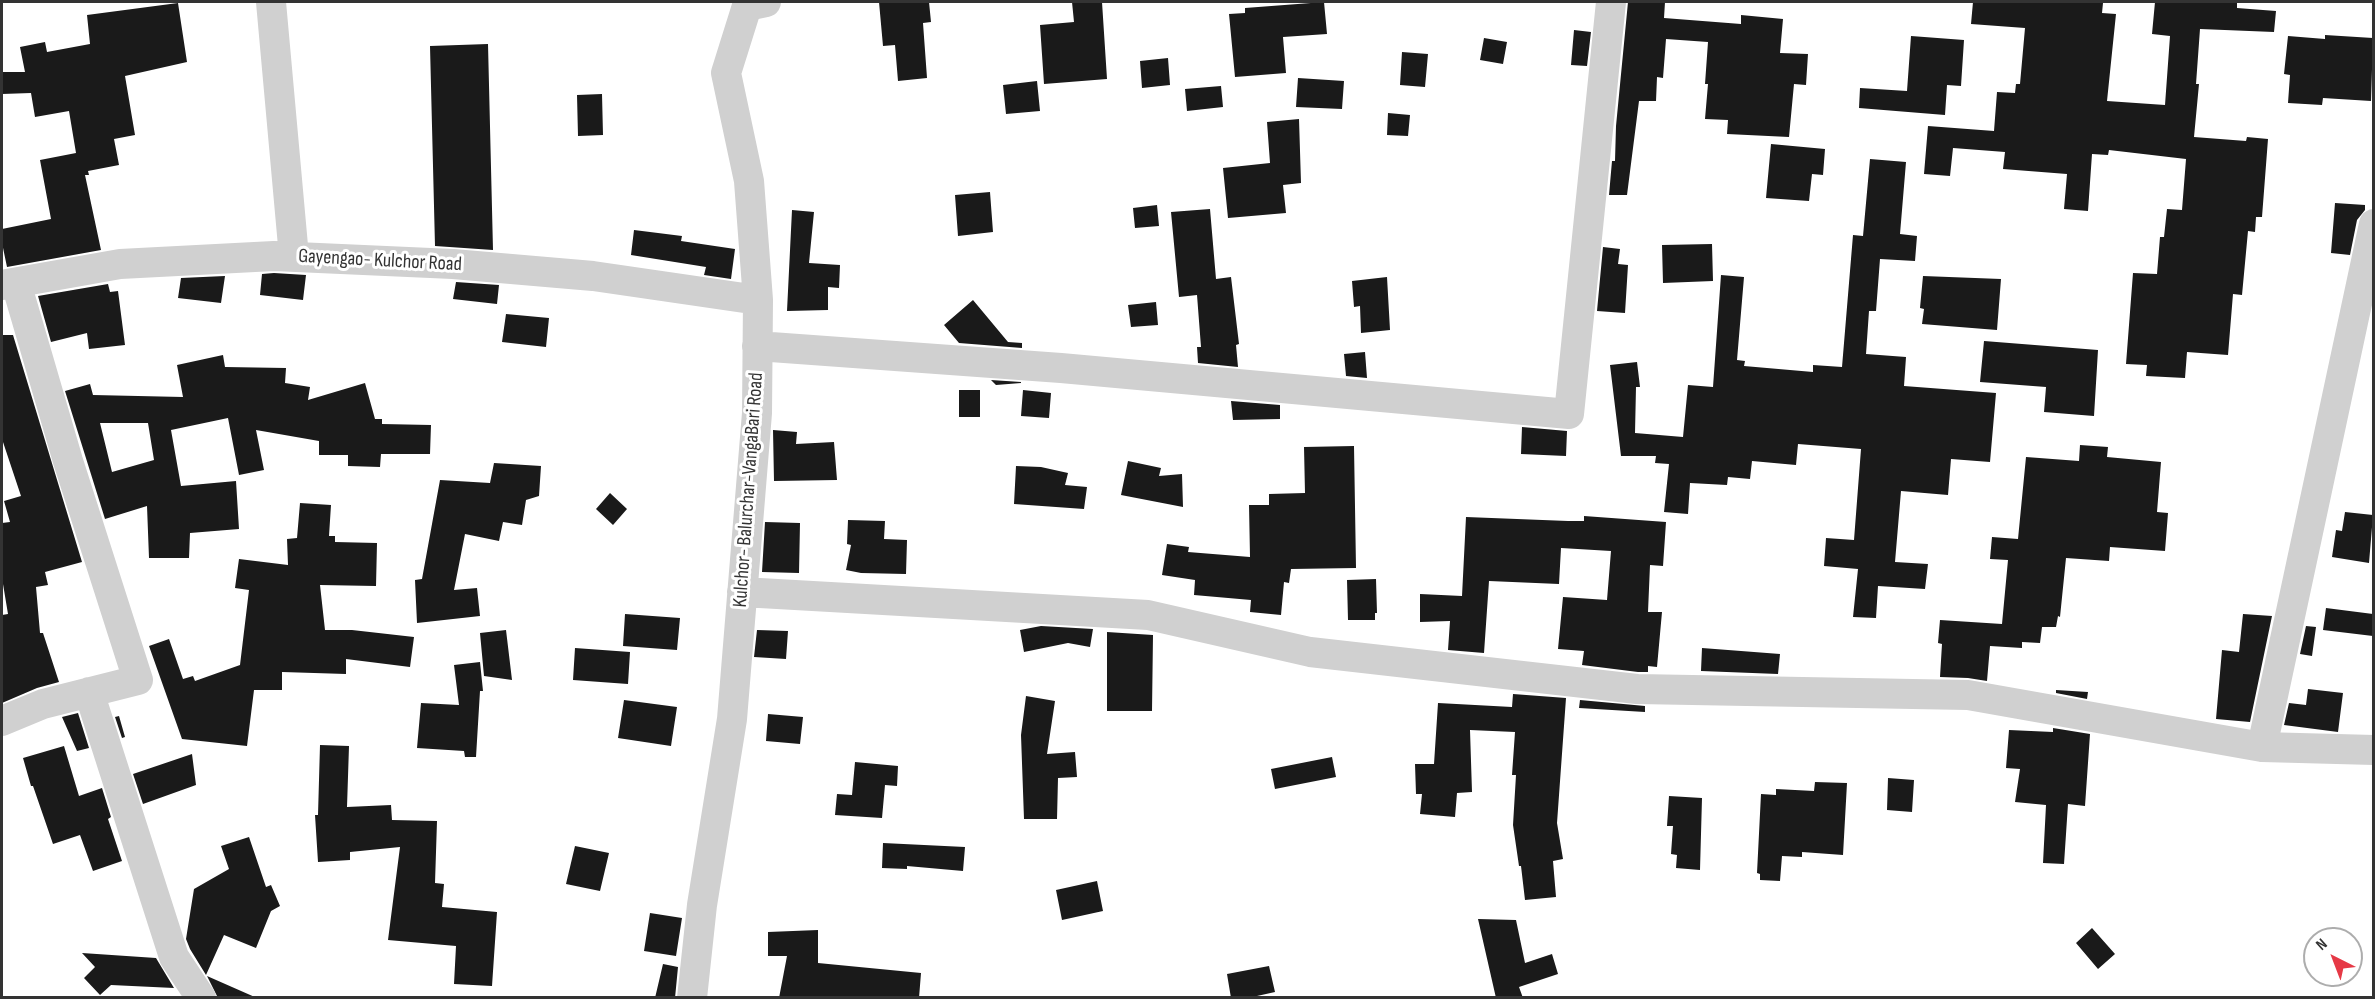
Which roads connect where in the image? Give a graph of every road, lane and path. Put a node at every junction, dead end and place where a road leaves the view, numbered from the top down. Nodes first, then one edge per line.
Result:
1 (271, 2) edge
2 (1611, 2) edge
3 (753, 3) edge
4 (2373, 224) edge
5 (294, 257) junction
6 (9, 284) edge
7 (758, 300) junction
8 (757, 346) junction
9 (742, 592) junction
10 (89, 692) junction
11 (2, 721) edge
12 (2262, 747) junction
13 (2373, 750) edge
14 (201, 998) edge
15 (692, 998) edge

1 - 5 street
2 - 8 street
3 - 7 street, Kulchor- Balurchar-VangaBari Road
4 - 12 street
5 - 6 street, Gayengao- Kulchor Road
5 - 7 street, Gayengao- Kulchor Road
6 - 10 street
7 - 8 street, Kulchor- Balurchar-VangaBari Road
8 - 9 street, Kulchor- Balurchar-VangaBari Road
9 - 12 street
9 - 15 street, Kulchor- Balurchar-VangaBari Road
10 - 11 street
10 - 14 street
12 - 13 street

